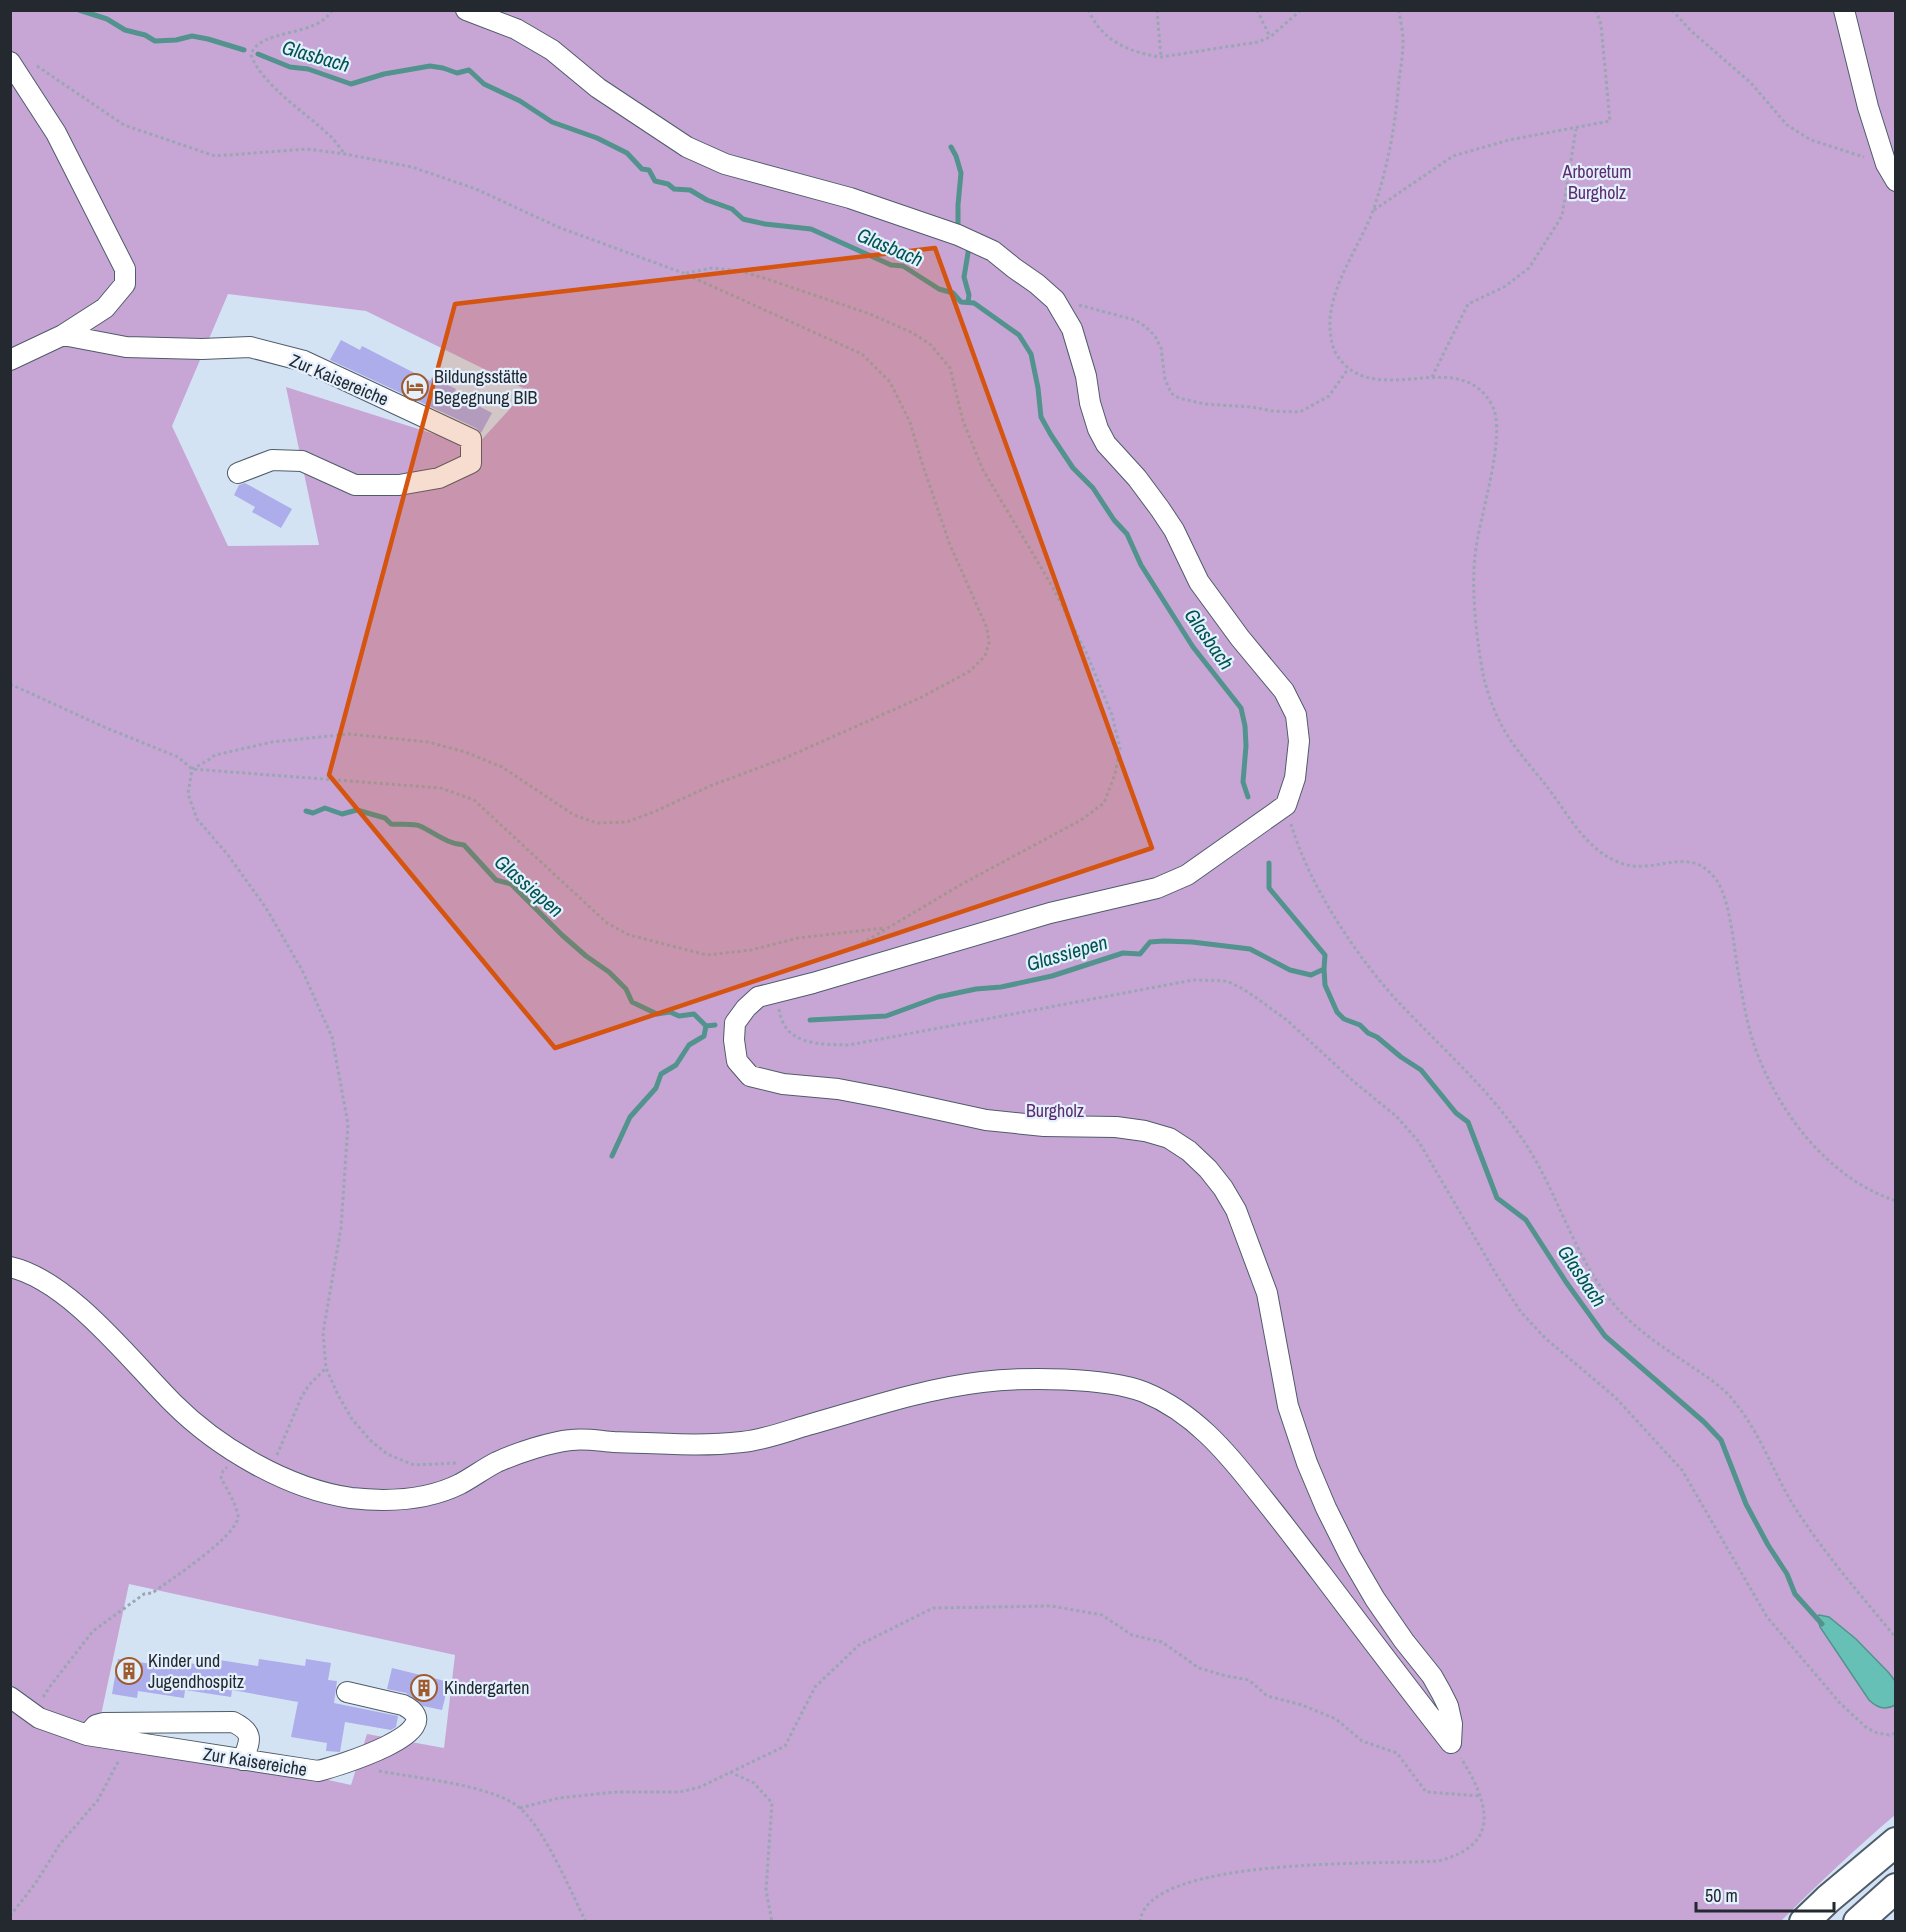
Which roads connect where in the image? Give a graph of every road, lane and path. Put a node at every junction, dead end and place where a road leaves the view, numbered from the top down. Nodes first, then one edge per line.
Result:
1 (332, 10) edge
2 (466, 10) edge
3 (1088, 10) edge
4 (1157, 10) edge
5 (1257, 10) edge
6 (1300, 10) edge
7 (1398, 10) edge
8 (1596, 10) edge
9 (1672, 10) edge
10 (1844, 10) edge
11 (1270, 37) junction
12 (1161, 57) junction
13 (10, 62) edge
14 (32, 63) dead end
15 (1576, 129) junction
16 (345, 154) junction
17 (1891, 172) edge
18 (1373, 211) junction
19 (683, 273) junction
20 (1055, 300) junction
21 (63, 335) junction
22 (10, 360) edge
23 (1348, 369) junction
24 (1432, 377) junction
25 (238, 473) dead end
26 (10, 684) edge
27 (192, 769) junction
28 (1286, 805) junction
29 (886, 928) junction
30 (847, 952) dead end
31 (790, 989) junction
32 (1896, 1201) edge
33 (10, 1267) edge
34 (326, 1368) junction
35 (495, 1463) junction
36 (228, 1466) dead end
37 (269, 1471) junction
38 (1896, 1638) edge
39 (347, 1692) dead end
40 (10, 1697) edge
41 (31, 1713) junction
42 (1896, 1733) edge
43 (87, 1735) junction
44 (126, 1741) junction
45 (1451, 1743) junction
46 (243, 1760) junction
47 (375, 1770) dead end
48 (730, 1772) junction
49 (1481, 1796) junction
50 (520, 1808) junction
51 (1896, 1842) edge
52 (1896, 1888) edge
53 (10, 1916) edge
54 (586, 1922) edge
55 (772, 1922) edge
56 (1140, 1922) edge
57 (1804, 1922) edge
58 (1858, 1922) edge

1 - 16 path
2 - 20 street
3 - 12 path
4 - 12 path
5 - 11 path
6 - 11 path
7 - 18 path
8 - 15 path
9 - 17 path
10 - 17 street
11 - 12 path
13 - 21 street
14 - 16 path
15 - 18 path
15 - 24 path
16 - 19 path
18 - 23 path
19 - 27 path
19 - 29 path
20 - 23 path
20 - 28 street
21 - 22 street
21 - 25 street, Zur Kaisereiche
23 - 24 path
24 - 32 path
26 - 27 path
27 - 29 path
27 - 34 path
28 - 31 street
28 - 38 path
29 - 30 path
31 - 42 path
31 - 45 street
33 - 37 street
34 - 35 path
34 - 37 path
35 - 37 street
35 - 45 street
36 - 41 path
39 - 46 street, Zur Kaisereiche
40 - 41 street, Zur Kaisereiche
41 - 43 street, Zur Kaisereiche
43 - 44 street, Zur Kaisereiche
43 - 46 street
44 - 46 street, Zur Kaisereiche
44 - 53 path
45 - 49 path
47 - 50 path
48 - 49 path
48 - 50 path
48 - 55 path
49 - 56 path
50 - 54 path
51 - 57 highway
52 - 58 highway

